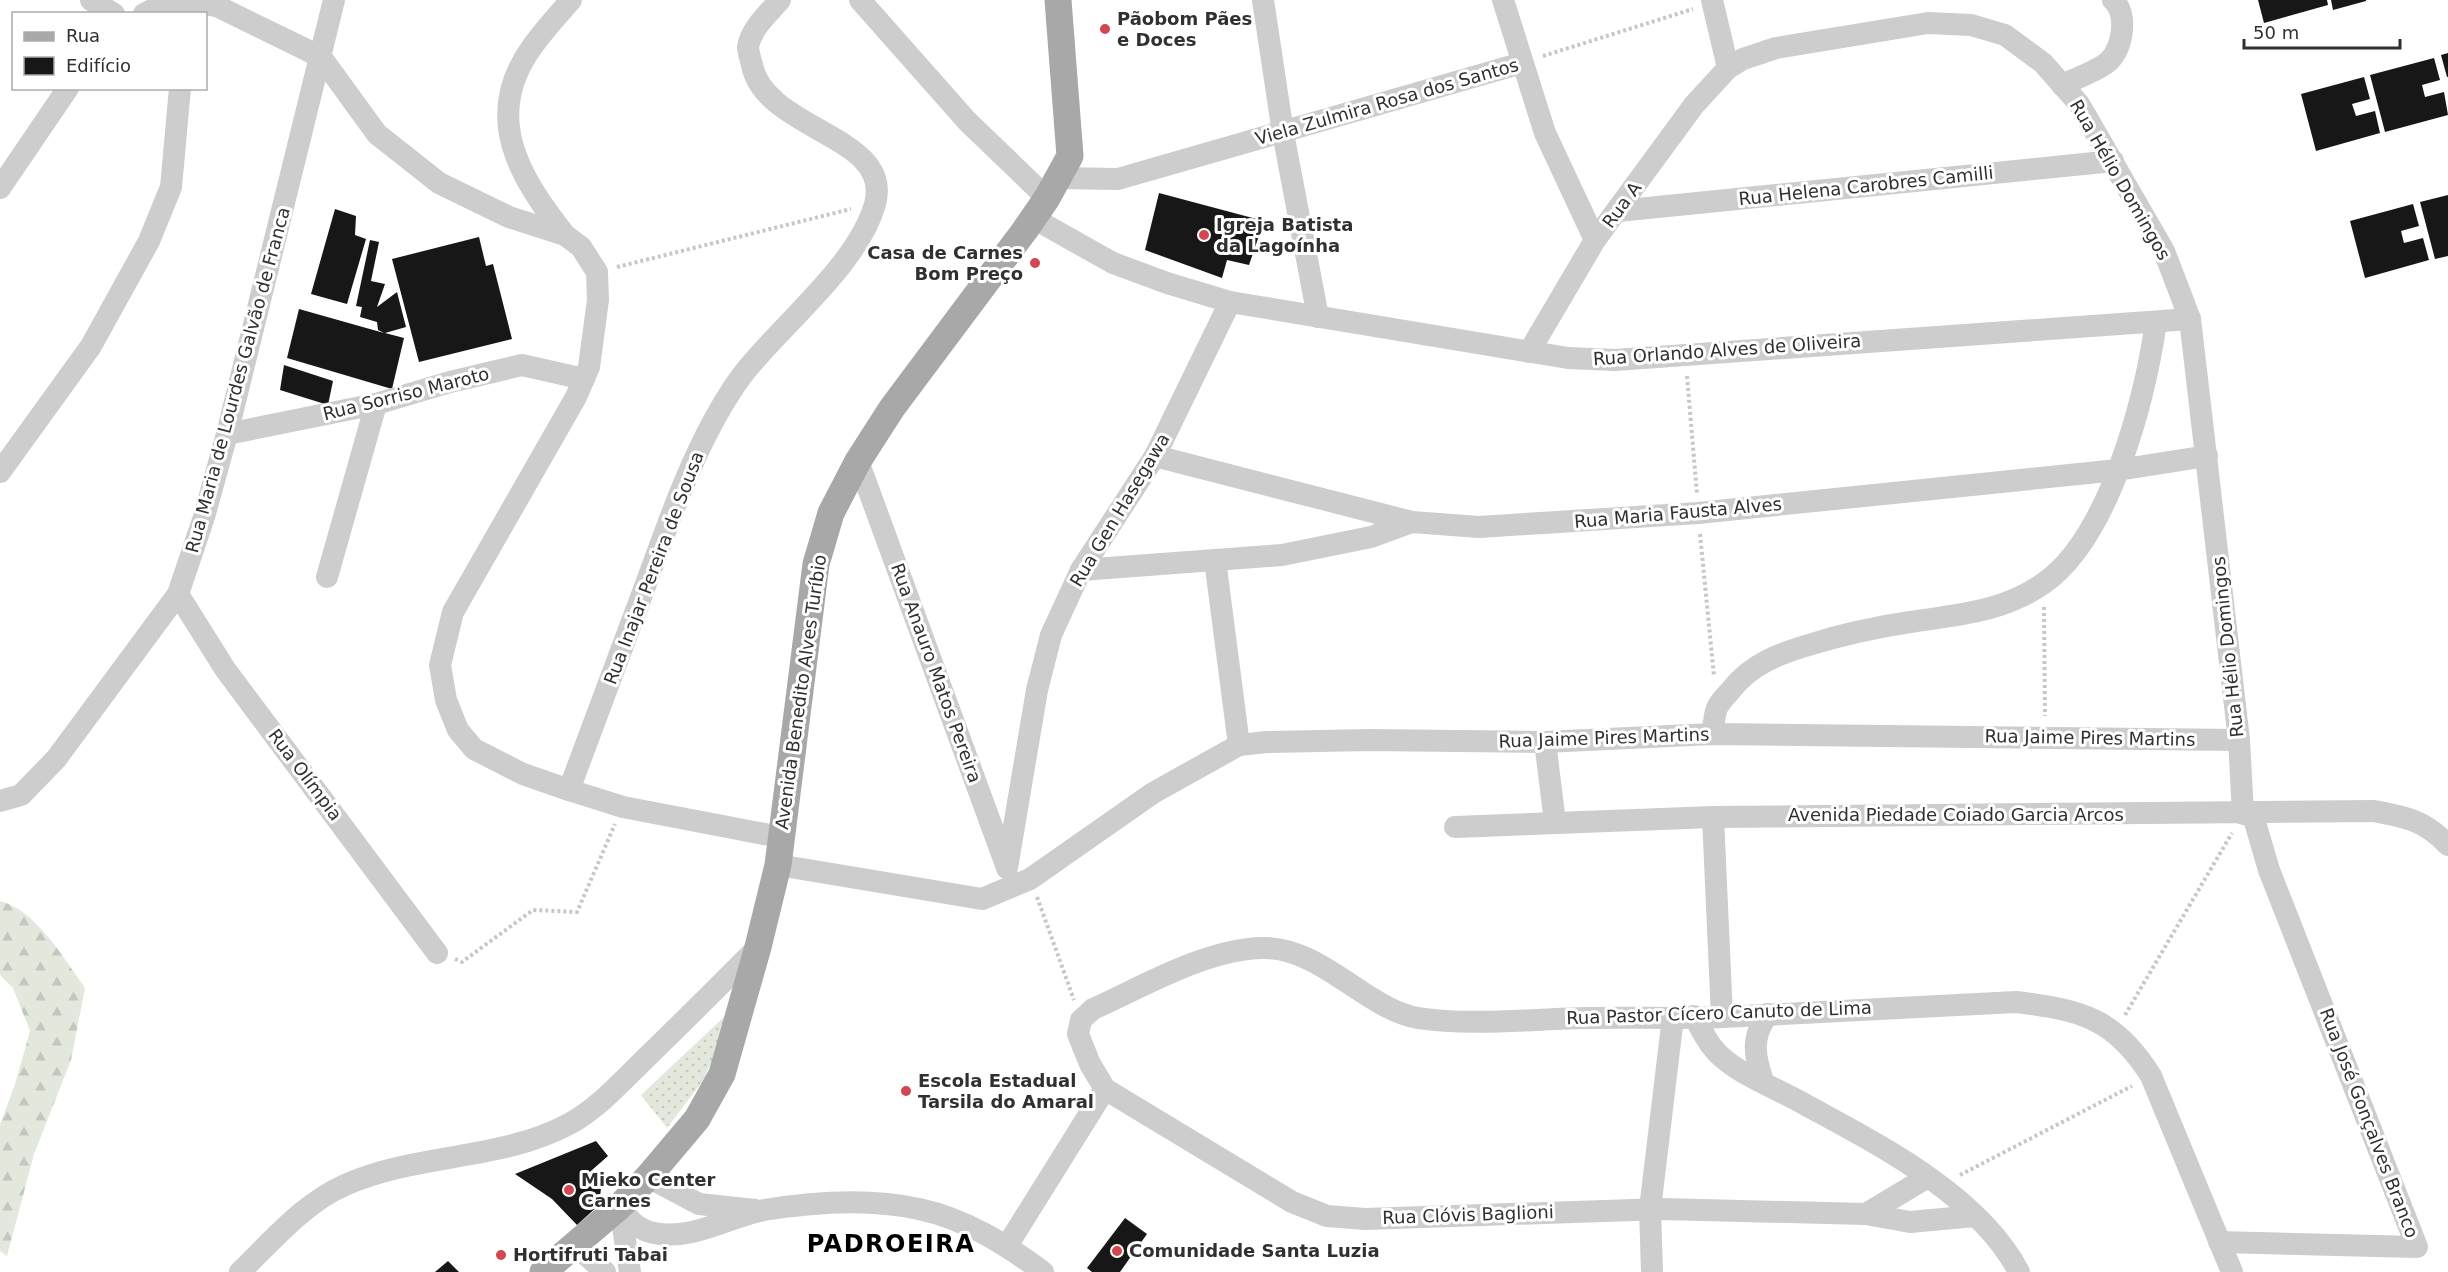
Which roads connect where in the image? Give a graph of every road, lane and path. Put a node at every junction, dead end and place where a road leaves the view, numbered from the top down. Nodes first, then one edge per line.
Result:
1 (91, 0) edge
2 (334, 0) edge
3 (571, 0) edge
4 (780, 0) edge
5 (860, 0) edge
6 (1058, 0) edge
7 (1263, 0) edge
8 (1503, 0) edge
9 (2113, 0) edge
10 (1713, 1) edge
11 (192, 4) edge
12 (111, 12) edge
13 (147, 12) edge
14 (321, 57) junction
15 (1522, 63) junction
16 (1728, 68) junction
17 (2062, 85) junction
18 (67, 90) edge
19 (180, 90) edge
20 (1282, 133) junction
21 (2113, 161) junction
22 (0, 188) edge
23 (1046, 198) junction
24 (875, 203) junction
25 (1618, 211) junction
26 (565, 235) junction
27 (1595, 240) junction
28 (597, 272) junction
29 (1230, 302) junction
30 (1318, 317) junction
31 (2190, 319) junction
32 (2156, 321) junction
33 (1529, 352) junction
34 (584, 379) junction
35 (376, 404) junction
36 (227, 435) junction
37 (1155, 456) junction
38 (2207, 456) junction
39 (858, 461) junction
40 (2118, 470) junction
41 (0, 472) edge
42 (1412, 522) junction
43 (1215, 560) junction
44 (1081, 570) junction
45 (327, 577) dead end
46 (2044, 583) junction
47 (178, 594) junction
48 (1712, 734) junction
49 (2045, 738) junction
50 (2239, 740) junction
51 (1545, 742) junction
52 (1239, 745) junction
53 (569, 790) junction
54 (0, 801) edge
55 (623, 807) junction
56 (2248, 813) junction
57 (1713, 817) junction
58 (1555, 822) junction
59 (1455, 827) dead end
60 (780, 837) junction
61 (2448, 845) edge
62 (778, 864) junction
63 (1016, 878) junction
64 (758, 947) junction
65 (437, 953) joint
66 (1768, 1014) junction
67 (1683, 1017) junction
68 (1722, 1017) junction
69 (1081, 1020) junction
70 (2115, 1031) junction
71 (2151, 1076) junction
72 (1763, 1081) junction
73 (1105, 1089) junction
74 (648, 1177) junction
75 (1932, 1182) junction
76 (620, 1207) junction
77 (1650, 1209) junction
78 (762, 1211) junction
79 (1866, 1214) junction
80 (1975, 1216) junction
81 (2219, 1242) junction
82 (574, 1244) junction
83 (1007, 1246) junction
84 (240, 1272) edge
85 (543, 1272) edge
86 (605, 1272) edge
87 (630, 1272) edge
88 (1043, 1272) edge
89 (1652, 1272) edge
90 (2019, 1272) edge
91 (2232, 1272) edge

1 - 12 street
2 - 14 street, Rua Maria de Lourdes Galvão de Franca
3 - 26 street
4 - 24 street, Rua Inajar Pereira de Sousa
5 - 23 street, Rua Orlando Alves de Oliveira
6 - 23 main road, Avenida Benedito Alves Turíbio
7 - 20 street
8 - 15 street
9 - 17 street
10 - 15 path, Viela Zulmira Rosa dos Santos
10 - 16 street
11 - 13 street
11 - 14 street
14 - 26 street
14 - 36 street, Rua Maria de Lourdes Galvão de Franca
15 - 20 street, Viela Zulmira Rosa dos Santos
15 - 27 street
16 - 17 street, Rua Hélio Domingos
16 - 25 street, Rua A
17 - 21 street, Rua Hélio Domingos
18 - 22 street
19 - 41 street
20 - 23 street, Viela Zulmira Rosa dos Santos
20 - 30 street
21 - 25 street, Rua Helena Carobres Camilli
21 - 31 street, Rua Hélio Domingos
23 - 29 street, Rua Orlando Alves de Oliveira
23 - 39 main road, Avenida Benedito Alves Turíbio
24 - 28 path
24 - 53 street, Rua Inajar Pereira de Sousa
25 - 27 street, Rua A
26 - 28 street
27 - 33 street, Rua A
28 - 34 street
29 - 30 street, Rua Orlando Alves de Oliveira
29 - 37 street, Rua Gen Hasegawa
30 - 33 street, Rua Orlando Alves de Oliveira
31 - 32 street, Rua Orlando Alves de Oliveira
31 - 38 street, Rua Hélio Domingos
32 - 33 street, Rua Orlando Alves de Oliveira
32 - 40 street
34 - 35 street, Rua Sorriso Maroto
34 - 53 street
35 - 36 street, Rua Sorriso Maroto
35 - 45 street
36 - 47 street, Rua Maria de Lourdes Galvão de Franca
37 - 42 street, Rua Maria Fausta Alves
37 - 44 street, Rua Gen Hasegawa
38 - 40 street, Rua Maria Fausta Alves
38 - 50 street, Rua Hélio Domingos
39 - 60 main road, Avenida Benedito Alves Turíbio
39 - 63 street, Rua Anauro Matos Pereira
40 - 42 street, Rua Maria Fausta Alves
40 - 46 street
42 - 43 street
43 - 44 street
43 - 52 street
44 - 63 street, Rua Gen Hasegawa
46 - 48 street
46 - 49 path
47 - 54 street, Rua Maria de Lourdes Galvão de Franca
47 - 65 street, Rua Olímpia
48 - 49 street, Rua Jaime Pires Martins
48 - 51 street, Rua Jaime Pires Martins
49 - 50 street, Rua Jaime Pires Martins
50 - 56 street, Rua Hélio Domingos
51 - 52 street, Rua Jaime Pires Martins
51 - 58 street
52 - 63 street, Rua Jaime Pires Martins
53 - 55 street
55 - 60 street
55 - 65 path
56 - 57 street, Avenida Piedade Coiado Garcia Arcos
56 - 61 street, Avenida Piedade Coiado Garcia Arcos
56 - 70 path
56 - 81 street, Rua José Gonçalves Branco
57 - 58 street, Avenida Piedade Coiado Garcia Arcos
57 - 68 street
58 - 59 street, Avenida Piedade Coiado Garcia Arcos
60 - 62 main road, Avenida Benedito Alves Turíbio
62 - 63 street, Rua Jaime Pires Martins
62 - 64 main road, Avenida Benedito Alves Turíbio
63 - 69 path
64 - 74 main road, Avenida Benedito Alves Turíbio
64 - 84 street
66 - 68 street, Rua Pastor Cícero Canuto de Lima
66 - 70 street, Rua Pastor Cícero Canuto de Lima
66 - 72 street
67 - 68 street, Rua Pastor Cícero Canuto de Lima
67 - 69 street, Rua Pastor Cícero Canuto de Lima
67 - 72 street
67 - 77 street
69 - 73 street, Rua Clóvis Baglioni
70 - 71 street, Rua Pastor Cícero Canuto de Lima
71 - 75 path
71 - 81 street, Rua Pastor Cícero Canuto de Lima
72 - 75 street
73 - 77 street, Rua Clóvis Baglioni
73 - 83 street
74 - 76 main road, Avenida Benedito Alves Turíbio
74 - 78 street
75 - 79 street
75 - 80 street
76 - 78 street
76 - 82 main road, Avenida Benedito Alves Turíbio
76 - 87 street
77 - 79 street, Rua Clóvis Baglioni
77 - 89 street
78 - 83 street
79 - 80 street, Rua Clóvis Baglioni
80 - 90 street
81 - 91 street, Rua Pastor Cícero Canuto de Lima
82 - 85 main road, Avenida Benedito Alves Turíbio
82 - 86 street
83 - 88 street

